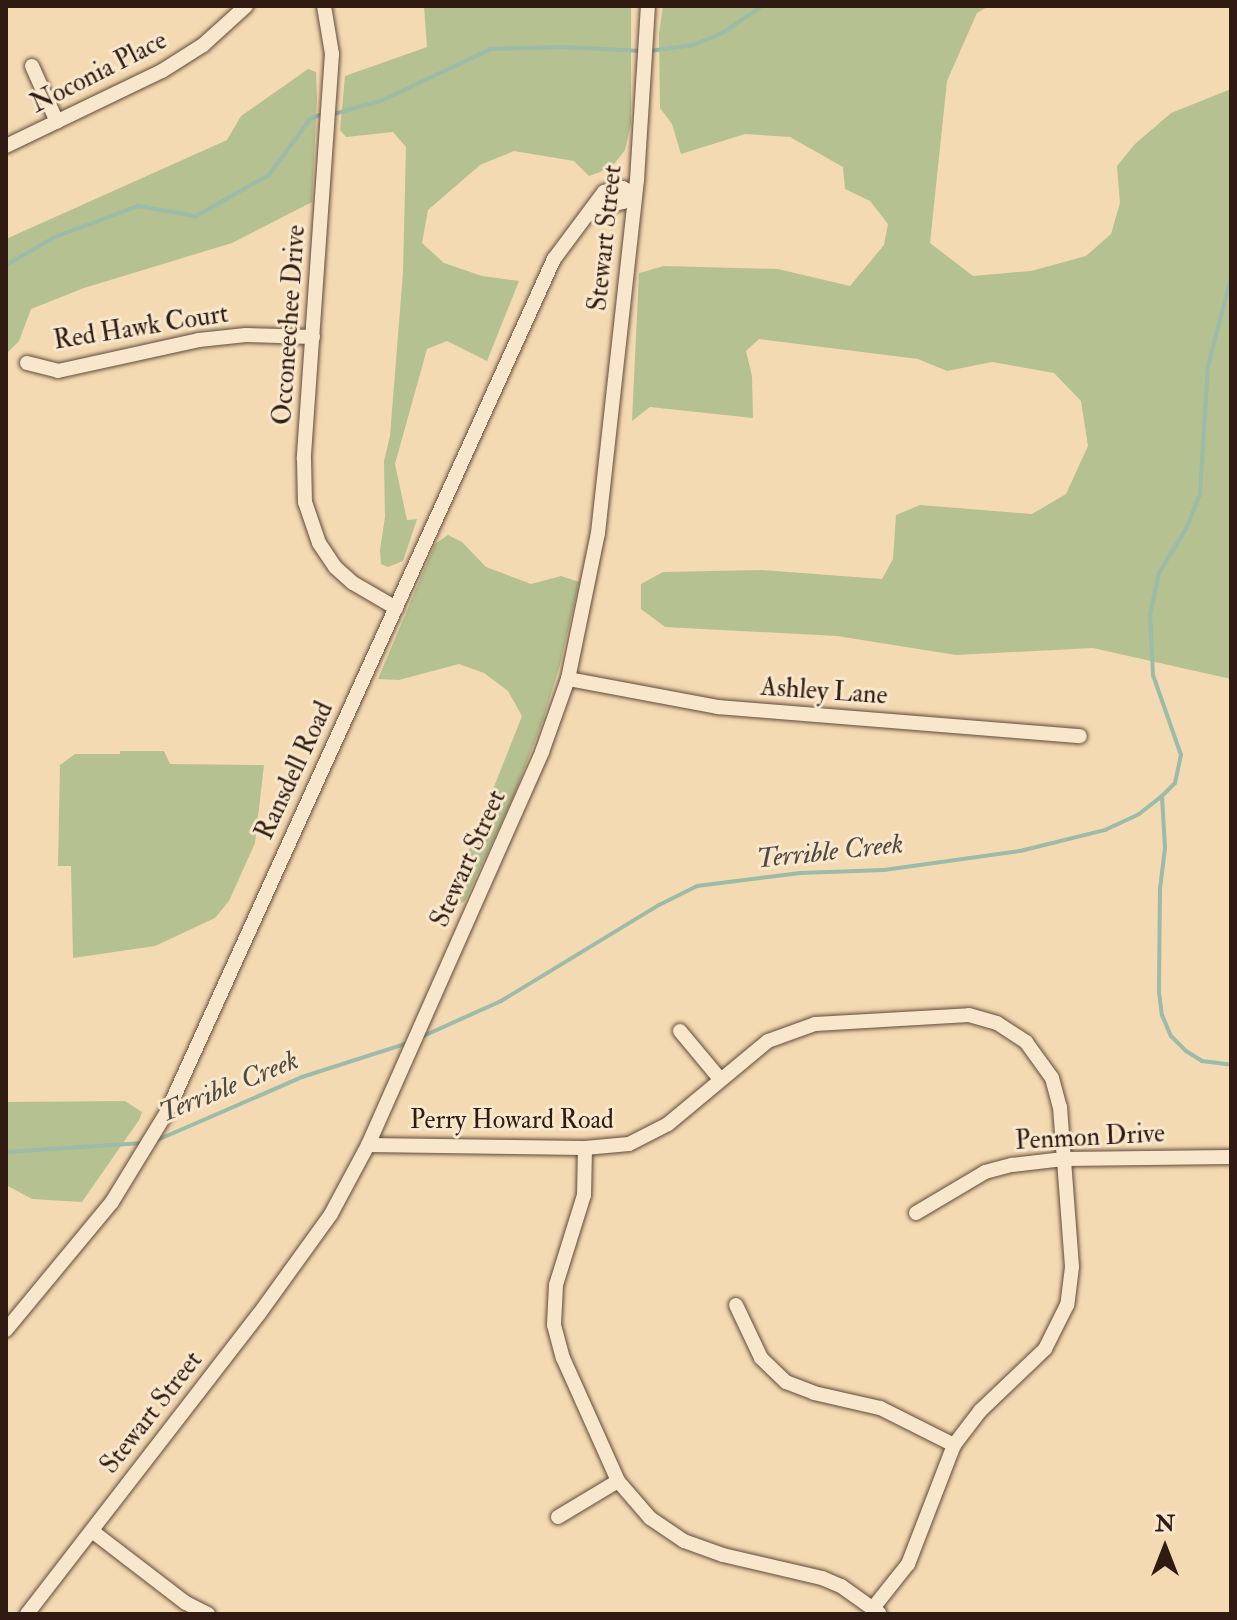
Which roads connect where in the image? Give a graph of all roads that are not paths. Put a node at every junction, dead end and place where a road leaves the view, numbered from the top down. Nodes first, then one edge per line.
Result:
1 (246, 6) edge
2 (324, 6) edge
3 (648, 6) edge
4 (32, 66) dead end
5 (57, 122) junction
6 (6, 146) edge
7 (635, 195) junction
8 (313, 337) junction
9 (27, 363) dead end
10 (396, 608) junction
11 (568, 679) junction
12 (1080, 736) dead end
13 (680, 1031) dead end
14 (720, 1079) junction
15 (368, 1145) junction
16 (585, 1148) junction
17 (1231, 1157) edge
18 (1064, 1159) junction
19 (916, 1213) dead end
20 (736, 1305) dead end
21 (6, 1330) edge
22 (954, 1445) junction
23 (618, 1481) junction
24 (558, 1517) dead end
25 (92, 1531) junction
26 (877, 1611) edge
27 (27, 1614) edge
28 (208, 1614) edge

1 - 5 street, Noconia Place
2 - 8 street, Occoneechee Drive
3 - 7 street, Stewart Street
4 - 5 street
5 - 6 street, Noconia Place
7 - 10 street, Ransdell Road
7 - 11 street, Stewart Street
8 - 9 street, Red Hawk Court
8 - 10 street, Occoneechee Drive
10 - 21 street, Ransdell Road
11 - 12 street, Ashley Lane
11 - 15 street, Stewart Street
13 - 14 street
14 - 16 street, Perry Howard Road
14 - 18 street, Perry Howard Road
15 - 16 street, Perry Howard Road
15 - 25 street, Stewart Street
16 - 23 street
17 - 18 street, Penmon Drive
18 - 19 street, Penmon Drive
18 - 22 street, Perry Howard Road
20 - 22 street
22 - 26 street, Perry Howard Road
23 - 24 street
23 - 26 street
25 - 27 street, Stewart Street
25 - 28 street

